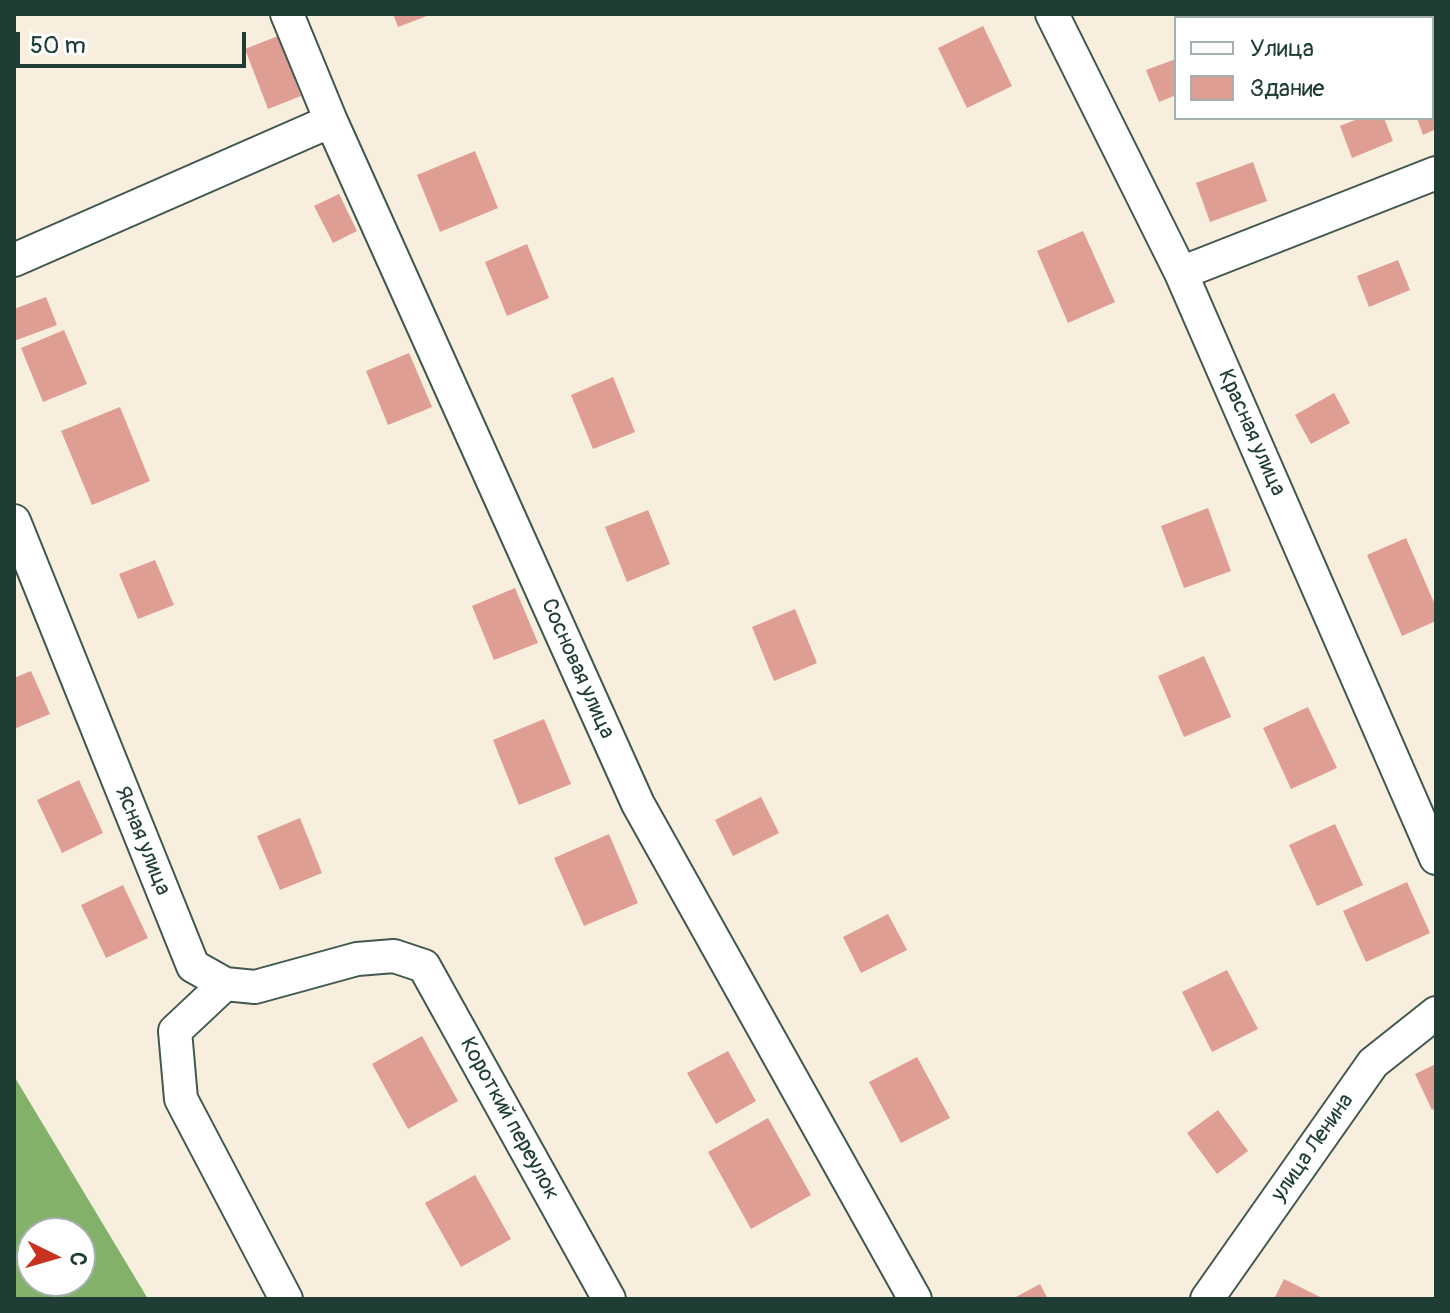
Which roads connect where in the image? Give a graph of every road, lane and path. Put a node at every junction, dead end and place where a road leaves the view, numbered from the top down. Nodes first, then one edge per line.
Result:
1 (287, 14) edge
2 (1052, 14) edge
3 (331, 121) junction
4 (1436, 173) edge
5 (14, 260) edge
6 (1181, 273) junction
7 (14, 521) edge
8 (1436, 858) edge
9 (225, 984) junction
10 (1436, 1013) edge
11 (286, 1299) edge
12 (609, 1299) edge
13 (915, 1299) edge
14 (1207, 1299) edge

1 - 3 street, Сосновая улица
2 - 6 street, Красная улица
3 - 5 street
3 - 13 street, Сосновая улица
4 - 6 street
6 - 8 street, Красная улица
7 - 9 street, Ясная улица
9 - 11 street
9 - 12 street, Короткий переулок
10 - 14 street, улица Ленина

